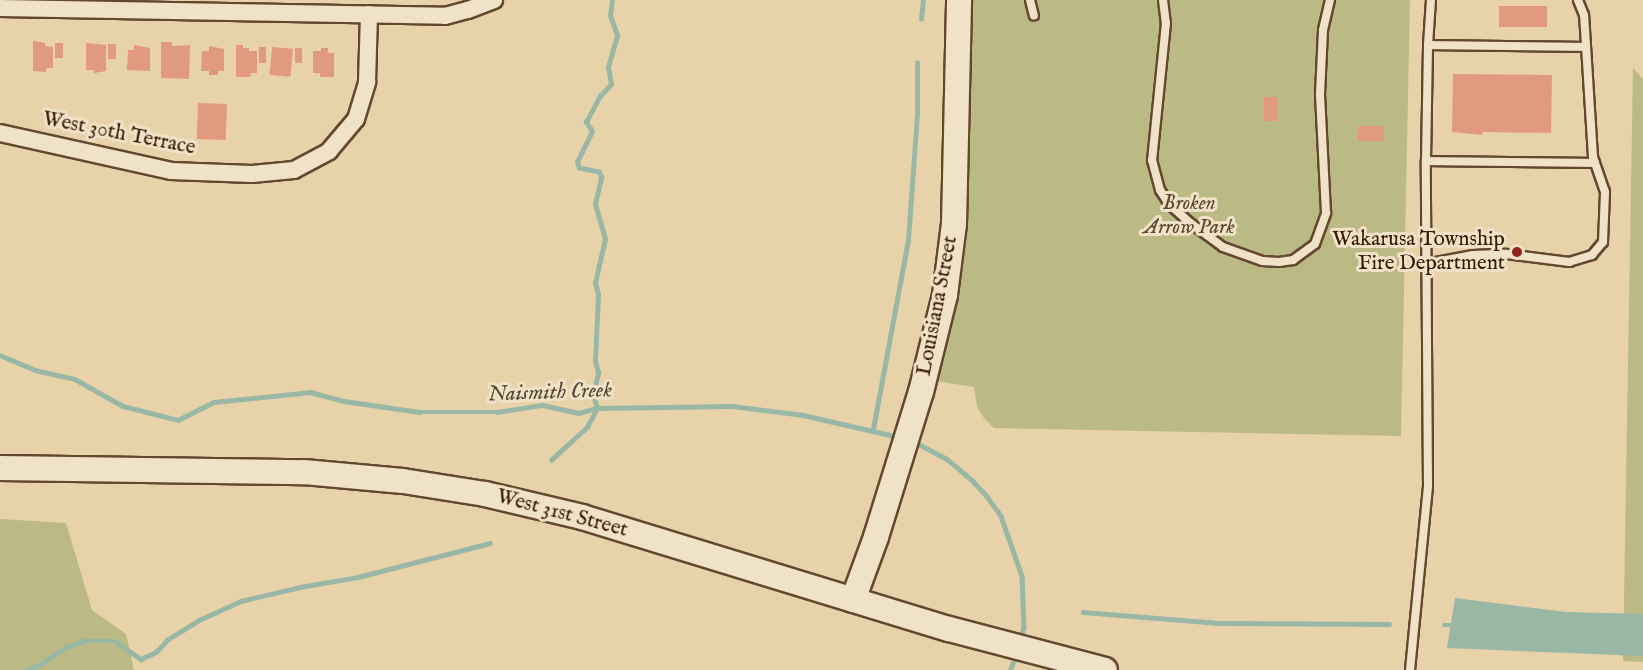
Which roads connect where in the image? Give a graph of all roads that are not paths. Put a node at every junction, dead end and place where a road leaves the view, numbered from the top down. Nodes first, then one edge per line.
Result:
1 (494, 0) edge
2 (959, 0) edge
3 (1030, 0) edge
4 (1163, 0) edge
5 (1330, 0) edge
6 (1431, 0) edge
7 (1578, 0) edge
8 (48, 4) edge
9 (0, 8) edge
10 (369, 14) junction
11 (1034, 16) dead end
12 (1428, 45) junction
13 (1586, 47) junction
14 (0, 133) edge
15 (1426, 161) junction
16 (1595, 163) junction
17 (1425, 264) junction
18 (0, 468) edge
19 (853, 600) junction
20 (1095, 667) edge
21 (1410, 670) edge

1 - 10 street
2 - 19 main road, Louisiana Street
3 - 11 lane
4 - 5 lane
6 - 12 lane
7 - 13 lane
8 - 9 street
8 - 10 street
10 - 14 street, West 30th Terrace
12 - 13 lane
12 - 15 lane
13 - 16 lane
15 - 16 lane
15 - 17 lane
16 - 17 lane
17 - 21 lane
18 - 19 main road, West 31st Street
19 - 20 main road, West 31st Street

